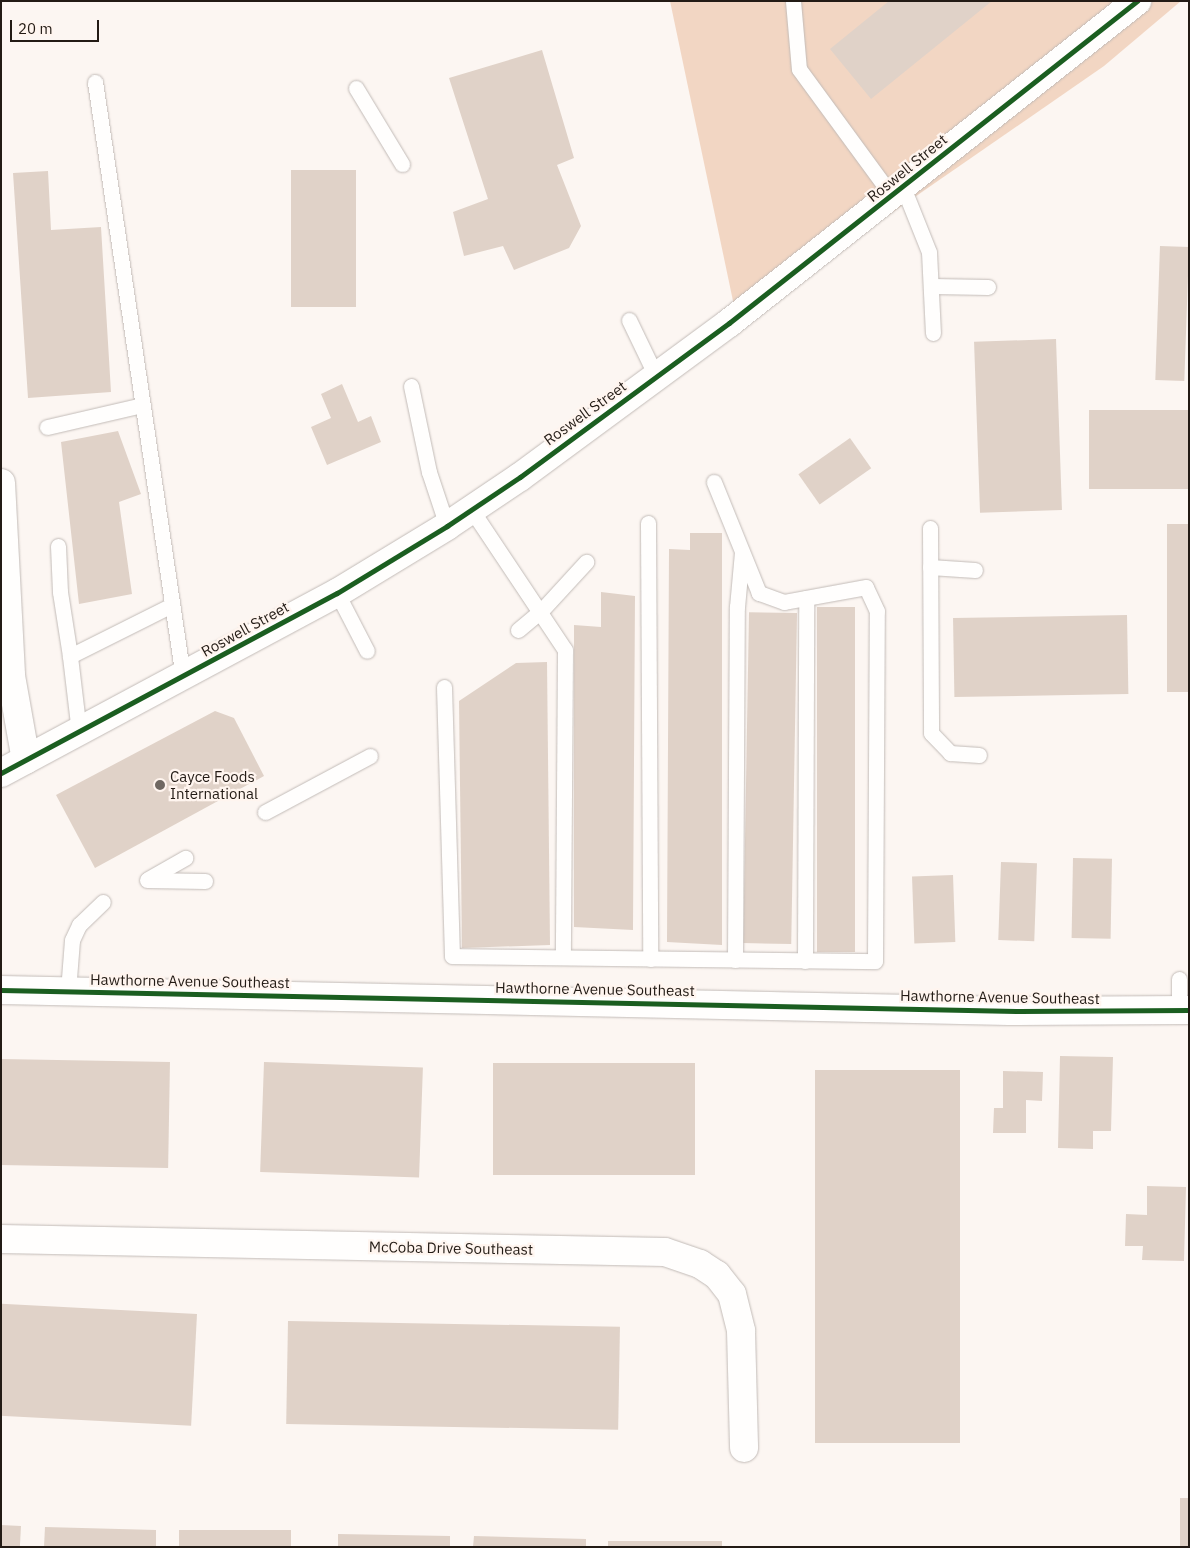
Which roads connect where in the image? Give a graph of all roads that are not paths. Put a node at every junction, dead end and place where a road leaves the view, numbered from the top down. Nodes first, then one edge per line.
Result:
1 (1137, 1) edge
2 (795, 3) edge
3 (95, 82) dead end
4 (356, 88) dead end
5 (402, 164) dead end
6 (897, 191) junction
7 (933, 286) junction
8 (988, 287) dead end
9 (629, 320) dead end
10 (934, 334) dead end
11 (656, 376) junction
12 (412, 386) dead end
13 (142, 405) junction
14 (47, 427) dead end
15 (1, 482) edge
16 (714, 482) dead end
17 (472, 509) junction
18 (648, 523) dead end
19 (447, 526) junction
20 (930, 528) dead end
21 (58, 546) dead end
22 (742, 548) junction
23 (586, 562) dead end
24 (930, 567) junction
25 (975, 570) dead end
26 (337, 593) junction
27 (806, 598) junction
28 (172, 606) junction
29 (541, 611) junction
30 (518, 630) dead end
31 (367, 651) dead end
32 (70, 656) junction
33 (182, 677) junction
34 (444, 687) dead end
35 (78, 732) junction
36 (979, 755) dead end
37 (370, 756) dead end
38 (26, 760) junction
39 (1, 774) edge
40 (265, 812) dead end
41 (185, 858) dead end
42 (205, 880) dead end
43 (103, 902) dead end
44 (563, 957) junction
45 (650, 959) junction
46 (735, 960) junction
47 (805, 961) junction
48 (1179, 979) dead end
49 (1, 990) edge
50 (68, 991) junction
51 (1184, 1010) edge
52 (1, 1239) edge
53 (744, 1448) dead end

1 - 6 street, Roswell Street
2 - 6 lane
3 - 13 lane
4 - 5 lane
6 - 7 lane
6 - 11 street, Roswell Street
7 - 8 lane
7 - 10 lane
9 - 11 lane
11 - 17 street, Roswell Street
12 - 19 lane
13 - 14 lane
13 - 28 lane
15 - 38 street
16 - 22 lane
17 - 19 street, Roswell Street
17 - 29 lane
18 - 45 lane
19 - 26 street, Roswell Street
20 - 24 lane
21 - 32 lane
22 - 27 lane
22 - 46 lane
23 - 29 lane
24 - 25 lane
24 - 36 lane
26 - 31 lane
26 - 33 street, Roswell Street
27 - 47 lane
27 - 47 lane
28 - 32 lane
28 - 33 lane
29 - 30 lane
29 - 44 lane
32 - 35 lane
33 - 35 street, Roswell Street
34 - 44 lane
35 - 38 street, Roswell Street
37 - 40 lane
38 - 39 street, Roswell Street
41 - 42 lane
43 - 50 lane
44 - 45 lane
45 - 46 lane
46 - 47 lane
48 - 51 lane
49 - 50 street, Hawthorne Avenue Southeast
50 - 51 street, Hawthorne Avenue Southeast
52 - 53 street, McCoba Drive Southeast

